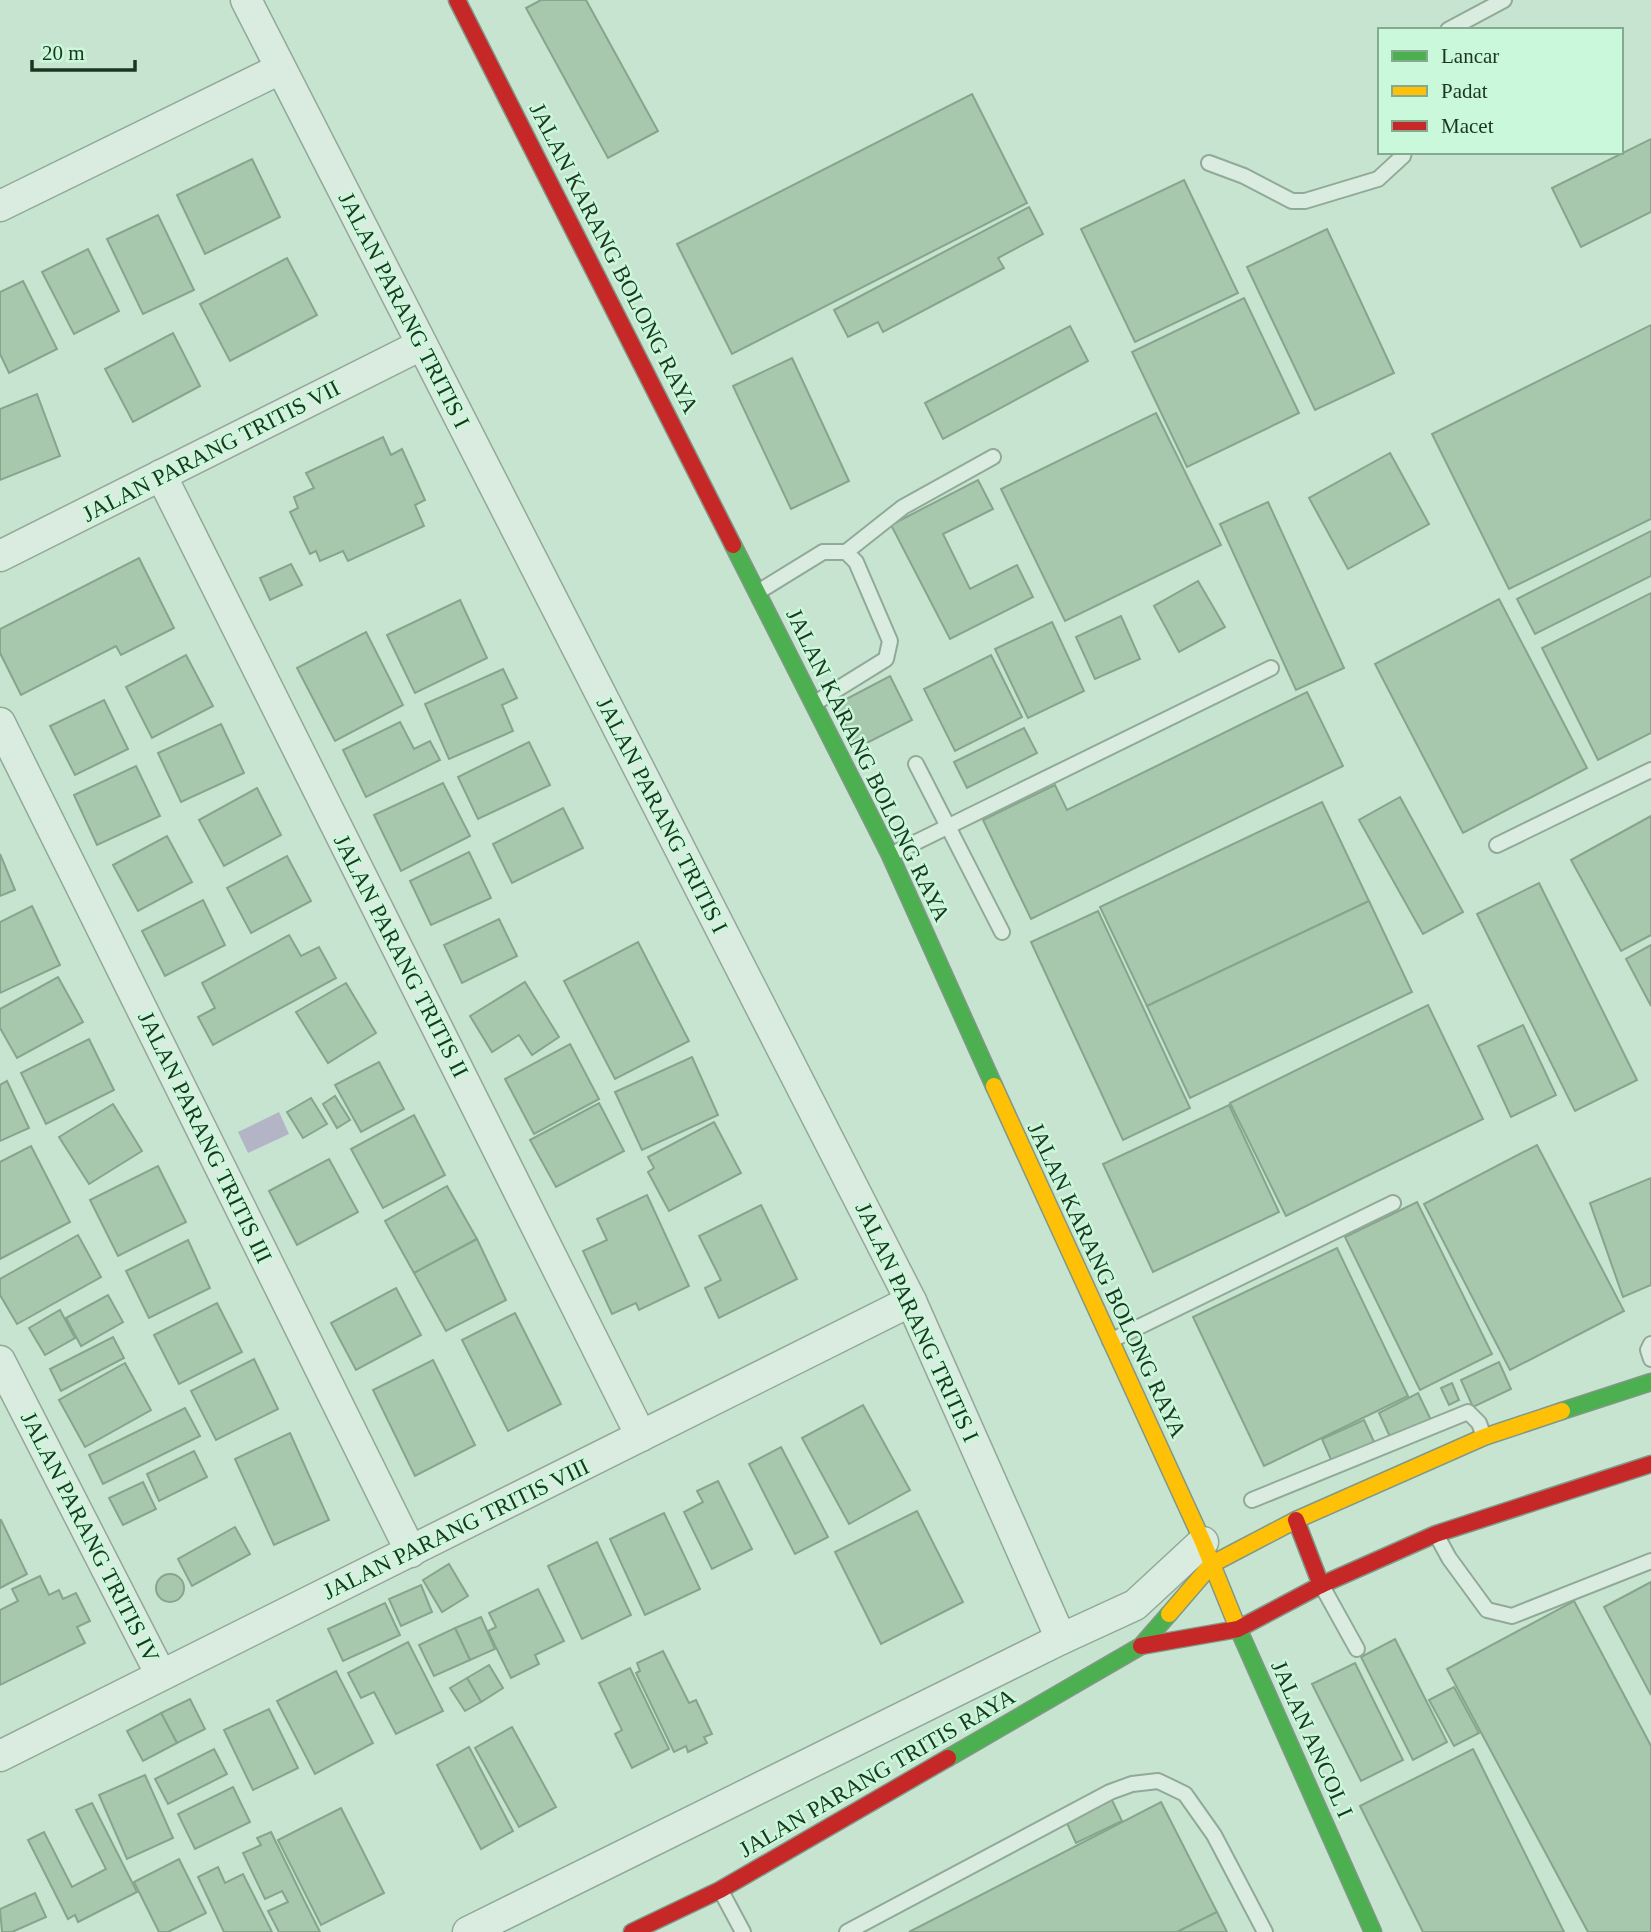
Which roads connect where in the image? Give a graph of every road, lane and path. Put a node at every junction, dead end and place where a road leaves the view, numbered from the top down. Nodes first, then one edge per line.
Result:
1 (246, 0) edge
2 (457, 0) edge
3 (1504, 0) edge
4 (1452, 28) edge
5 (280, 69) junction
6 (1404, 154) edge
7 (1209, 163) dead end
8 (0, 206) edge
9 (421, 345) junction
10 (993, 457) dead end
11 (162, 475) junction
12 (846, 552) junction
13 (0, 556) edge
14 (758, 593) junction
15 (1271, 668) dead end
16 (814, 703) junction
17 (0, 723) edge
18 (916, 764) dead end
19 (1651, 770) edge
20 (948, 826) junction
21 (1497, 845) dead end
22 (890, 855) junction
23 (1002, 932) dead end
24 (1393, 1203) dead end
25 (911, 1301) junction
26 (1109, 1341) junction
27 (1651, 1344) edge
28 (1651, 1359) edge
29 (0, 1361) edge
30 (1651, 1382) edge
31 (641, 1437) junction
32 (1485, 1437) junction
33 (1651, 1464) edge
34 (1252, 1500) dead end
35 (1296, 1520) junction
36 (1436, 1534) junction
37 (411, 1552) junction
38 (1208, 1553) junction
39 (1651, 1561) edge
40 (1321, 1585) junction
41 (1238, 1629) junction
42 (1061, 1639) junction
43 (1141, 1646) junction
44 (1357, 1649) dead end
45 (161, 1675) junction
46 (0, 1756) edge
47 (720, 1890) junction
48 (468, 1932) edge
49 (632, 1932) edge
50 (743, 1932) edge
51 (847, 1932) edge
52 (1265, 1932) edge
53 (1373, 1932) edge

1 - 5 street, JALAN PARANG TRITIS I
2 - 14 street, JALAN KARANG BOLONG RAYA
3 - 4 lane
5 - 8 street
5 - 9 street, JALAN PARANG TRITIS I
6 - 7 lane
9 - 11 street, JALAN PARANG TRITIS VII
9 - 25 street, JALAN PARANG TRITIS I
10 - 12 lane
11 - 13 street, JALAN PARANG TRITIS VII
11 - 31 street, JALAN PARANG TRITIS II
12 - 14 lane
12 - 16 lane
14 - 16 street, JALAN KARANG BOLONG RAYA
15 - 20 lane
16 - 22 street, JALAN KARANG BOLONG RAYA
17 - 37 street, JALAN PARANG TRITIS III
18 - 20 lane
19 - 21 lane
20 - 22 lane
20 - 23 lane
22 - 26 street, JALAN KARANG BOLONG RAYA
24 - 26 lane
25 - 31 street, JALAN PARANG TRITIS VIII
25 - 42 street, JALAN PARANG TRITIS I
26 - 38 street, JALAN KARANG BOLONG RAYA
27 - 28 lane
29 - 45 street, JALAN PARANG TRITIS IV
30 - 32 street, JALAN PARANG TRITIS RAYA
31 - 37 street, JALAN PARANG TRITIS VIII
32 - 34 lane
32 - 35 street, JALAN PARANG TRITIS RAYA
33 - 36 street, JALAN PARANG TRITIS RAYA
35 - 38 street, JALAN PARANG TRITIS RAYA
35 - 40 street
36 - 39 lane
36 - 40 street, JALAN PARANG TRITIS RAYA
37 - 45 street, JALAN PARANG TRITIS VIII
38 - 41 street, JALAN ANCOL I
38 - 42 street
38 - 43 street, JALAN PARANG TRITIS RAYA
40 - 41 street, JALAN PARANG TRITIS RAYA
40 - 44 lane
41 - 43 street, JALAN PARANG TRITIS RAYA
41 - 53 street, JALAN ANCOL I
42 - 48 street
43 - 47 street, JALAN PARANG TRITIS RAYA
45 - 46 street, JALAN PARANG TRITIS VIII
47 - 49 street, JALAN PARANG TRITIS RAYA
47 - 50 lane
51 - 52 lane

